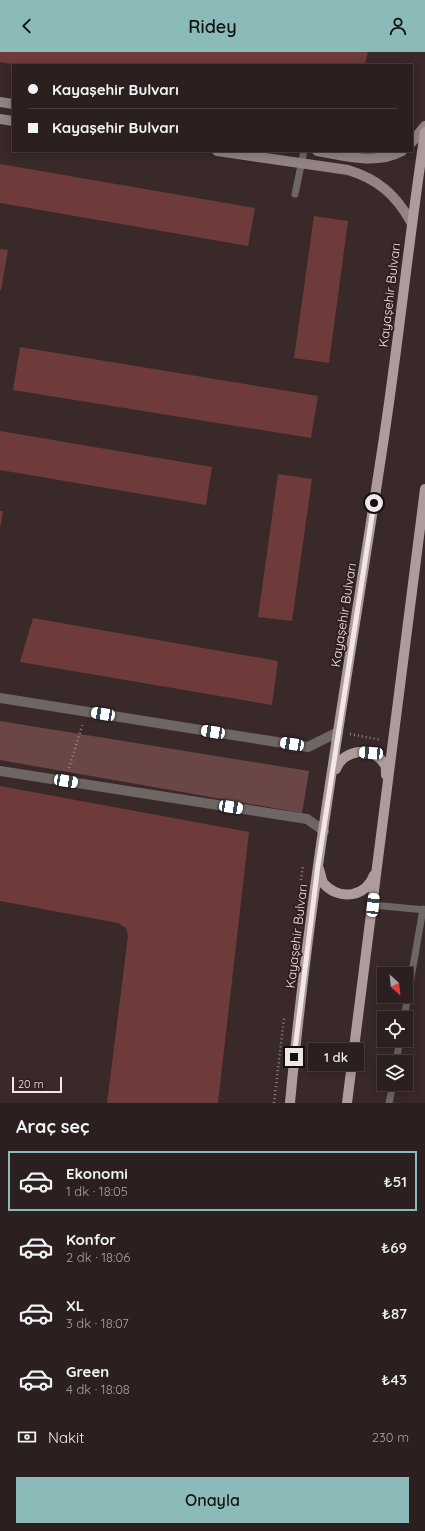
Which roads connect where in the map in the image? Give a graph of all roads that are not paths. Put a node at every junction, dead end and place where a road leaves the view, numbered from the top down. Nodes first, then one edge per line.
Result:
1 (0, 102) edge
2 (12, 104) edge
3 (0, 119) edge
4 (12, 121) edge
5 (425, 126) edge
6 (425, 132) edge
7 (413, 141) edge
8 (224, 152) edge
9 (304, 152) edge
10 (324, 152) edge
11 (400, 152) edge
12 (302, 163) junction
13 (295, 194) dead end
14 (411, 222) junction
15 (425, 489) edge
16 (0, 698) edge
17 (338, 732) junction
18 (0, 771) edge
19 (332, 778) junction
20 (387, 782) junction
21 (324, 831) junction
22 (318, 865) junction
23 (377, 866) junction
24 (373, 905) junction
25 (424, 909) edge
26 (405, 1011) edge
27 (392, 1091) edge
28 (290, 1103) edge
29 (347, 1103) edge
30 (389, 1103) edge

1 - 2 street
3 - 4 street
5 - 7 street
6 - 14 main road, Kayaşehir Bulvarı
8 - 12 street
9 - 12 lane
10 - 11 street
12 - 13 lane
12 - 14 street
14 - 17 main road, Kayaşehir Bulvarı
15 - 20 main road
16 - 17 street
17 - 19 main road, Kayaşehir Bulvarı
18 - 21 street
19 - 20 main road
19 - 21 main road, Kayaşehir Bulvarı
20 - 23 main road
21 - 22 main road, Kayaşehir Bulvarı
22 - 23 main road
22 - 28 main road, Kayaşehir Bulvarı
23 - 24 main road
24 - 25 lane
24 - 29 main road
25 - 26 lane
27 - 30 lane

